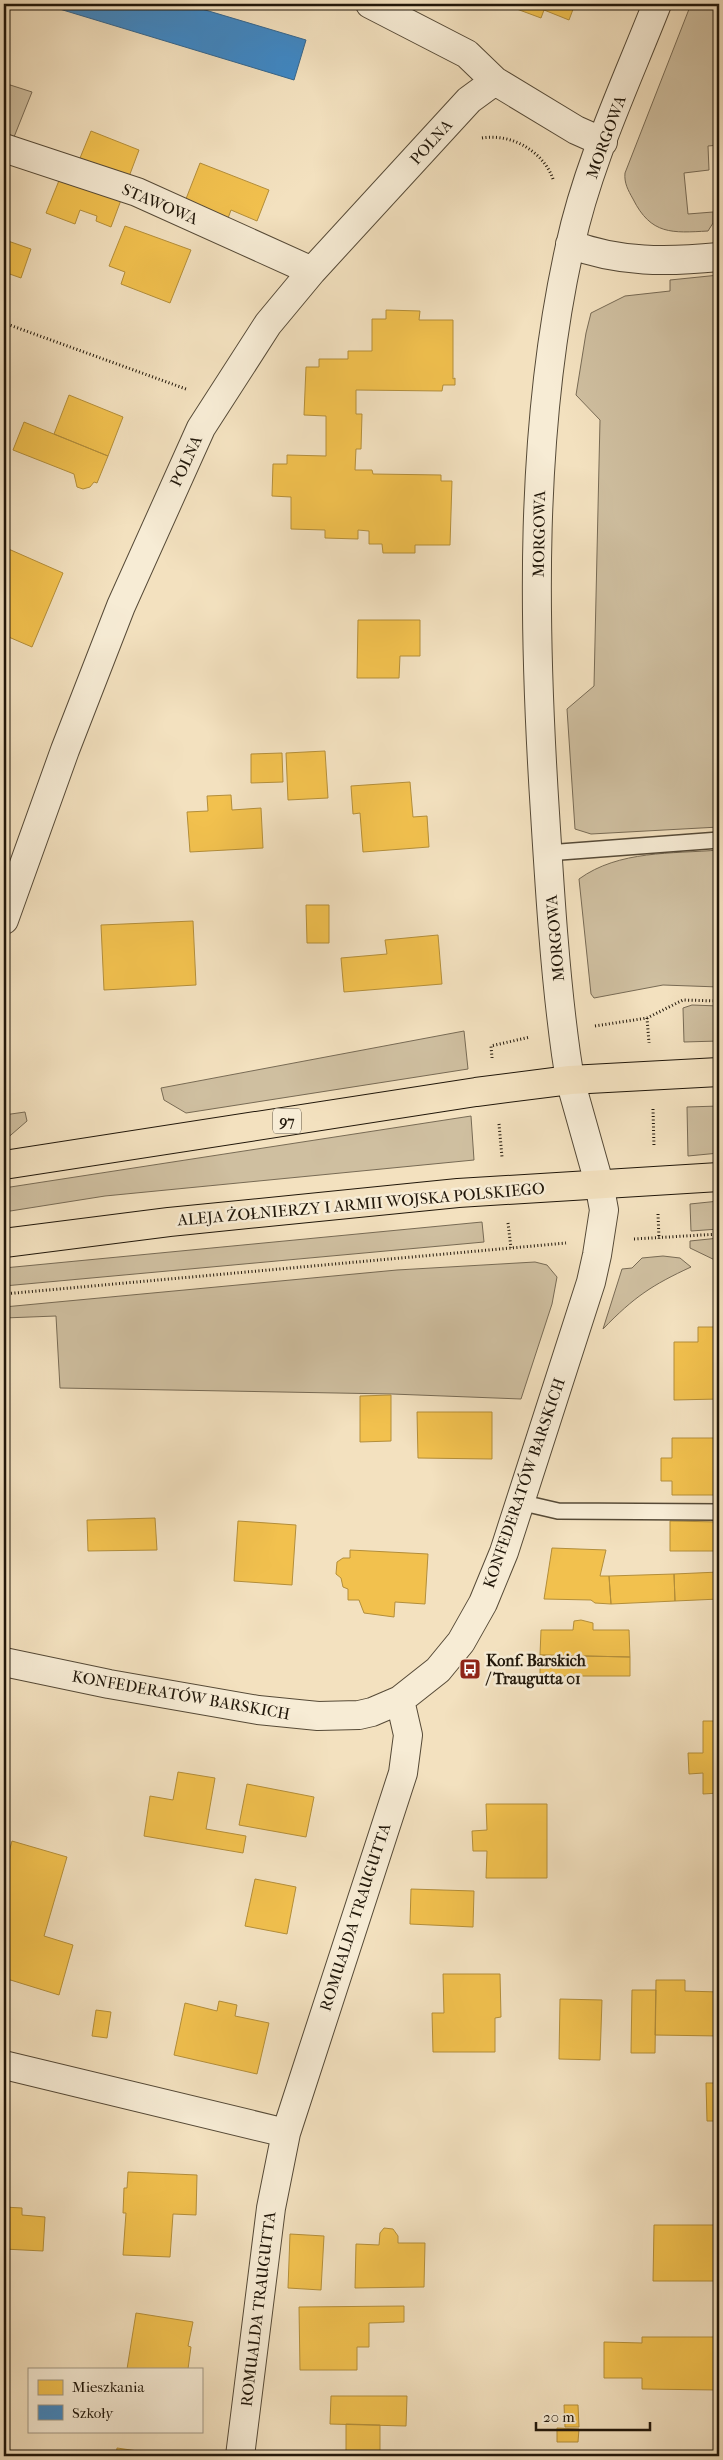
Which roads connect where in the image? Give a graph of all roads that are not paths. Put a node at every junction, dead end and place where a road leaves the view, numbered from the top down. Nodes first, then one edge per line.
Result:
1 (370, 4) edge
2 (657, 4) edge
3 (494, 81) junction
4 (603, 142) junction
5 (4, 148) edge
6 (570, 244) junction
7 (719, 257) edge
8 (312, 271) junction
9 (719, 840) edge
10 (548, 852) junction
11 (4, 920) edge
12 (719, 1072) edge
13 (570, 1080) junction
14 (4, 1165) edge
15 (719, 1177) edge
16 (599, 1183) junction
17 (4, 1243) edge
18 (520, 1502) junction
19 (719, 1512) edge
20 (4, 1662) edge
21 (400, 1700) junction
22 (4, 2066) edge
23 (286, 2133) junction
24 (240, 2456) edge

1 - 3 street
2 - 4 street, MORGOWA
3 - 4 street
3 - 8 street, POLNA
4 - 6 street, MORGOWA
5 - 8 street, STAWOWA
6 - 7 street
6 - 10 street, MORGOWA
8 - 11 street, POLNA
9 - 10 lane
10 - 13 street, MORGOWA
12 - 13 main road, 97
13 - 14 main road, 97
13 - 16 street, KONFEDERATÓW BARSKICH
15 - 16 main road, ALEJA ŻOŁNIERZY I ARMII WOJSKA POLSKIEGO
16 - 17 main road, ALEJA ŻOŁNIERZY I ARMII WOJSKA POLSKIEGO
16 - 18 street, KONFEDERATÓW BARSKICH
18 - 19 lane
18 - 21 street, KONFEDERATÓW BARSKICH
20 - 21 street, KONFEDERATÓW BARSKICH
21 - 23 street, ROMUALDA TRAUGUTTA
22 - 23 street
23 - 24 street, ROMUALDA TRAUGUTTA

